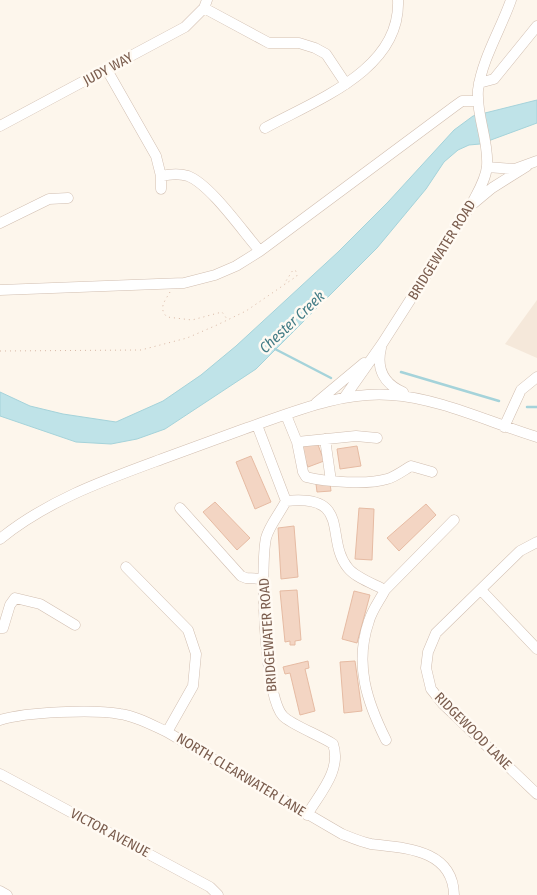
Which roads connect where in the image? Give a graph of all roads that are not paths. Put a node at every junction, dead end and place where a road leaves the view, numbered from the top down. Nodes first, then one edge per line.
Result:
1 (398, 0) edge
2 (511, 0) edge
3 (205, 4) edge
4 (537, 26) edge
5 (107, 70) junction
6 (479, 83) junction
7 (346, 84) junction
8 (479, 107) junction
9 (0, 126) edge
10 (265, 128) dead end
11 (537, 161) edge
12 (527, 166) junction
13 (487, 167) junction
14 (161, 176) junction
15 (160, 189) dead end
16 (68, 198) dead end
17 (472, 205) junction
18 (0, 223) edge
19 (260, 251) junction
20 (0, 290) edge
21 (382, 344) junction
22 (537, 377) edge
23 (413, 397) junction
24 (344, 398) junction
25 (309, 407) junction
26 (286, 415) junction
27 (257, 425) junction
28 (504, 427) junction
29 (537, 437) edge
30 (377, 438) dead end
31 (325, 439) junction
32 (297, 442) junction
33 (432, 472) dead end
34 (331, 480) junction
35 (286, 501) junction
36 (180, 508) dead end
37 (454, 520) dead end
38 (0, 540) edge
39 (537, 542) edge
40 (126, 567) dead end
41 (263, 579) junction
42 (385, 590) junction
43 (481, 590) junction
44 (75, 625) dead end
45 (0, 628) edge
46 (537, 650) edge
47 (0, 720) edge
48 (167, 732) junction
49 (386, 740) dead end
50 (0, 774) edge
51 (537, 794) edge
52 (307, 815) junction
53 (218, 895) edge
54 (454, 895) edge

1 - 7 street
2 - 6 street, BRIDGEWATER ROAD
3 - 5 street, JUDY WAY
3 - 7 street
4 - 6 street
5 - 9 street, JUDY WAY
5 - 14 street
6 - 8 street, BRIDGEWATER ROAD
7 - 10 street
8 - 13 street, BRIDGEWATER ROAD
8 - 19 street
11 - 12 street
12 - 13 street
12 - 17 street
13 - 17 street, BRIDGEWATER ROAD
14 - 15 street
14 - 19 street
16 - 18 street
17 - 21 street, BRIDGEWATER ROAD
19 - 20 street
21 - 23 street
21 - 24 street, BRIDGEWATER ROAD
21 - 25 street
22 - 28 street
23 - 24 street
23 - 28 street
24 - 25 street
25 - 26 street
26 - 27 street
26 - 32 street
27 - 35 street
27 - 38 street
28 - 29 street
30 - 31 street
31 - 32 street
31 - 34 street
32 - 34 street
33 - 34 street
35 - 41 street, BRIDGEWATER ROAD
35 - 42 street
36 - 41 street
37 - 42 street
39 - 43 street, RIDGEWOOD LANE
40 - 48 street
41 - 52 street, BRIDGEWATER ROAD
42 - 49 street
43 - 46 street
43 - 51 street, RIDGEWOOD LANE
44 - 45 street
47 - 48 street, NORTH CLEARWATER LANE
48 - 52 street, NORTH CLEARWATER LANE
50 - 53 street, VICTOR AVENUE
52 - 54 street, NORTH CLEARWATER LANE

